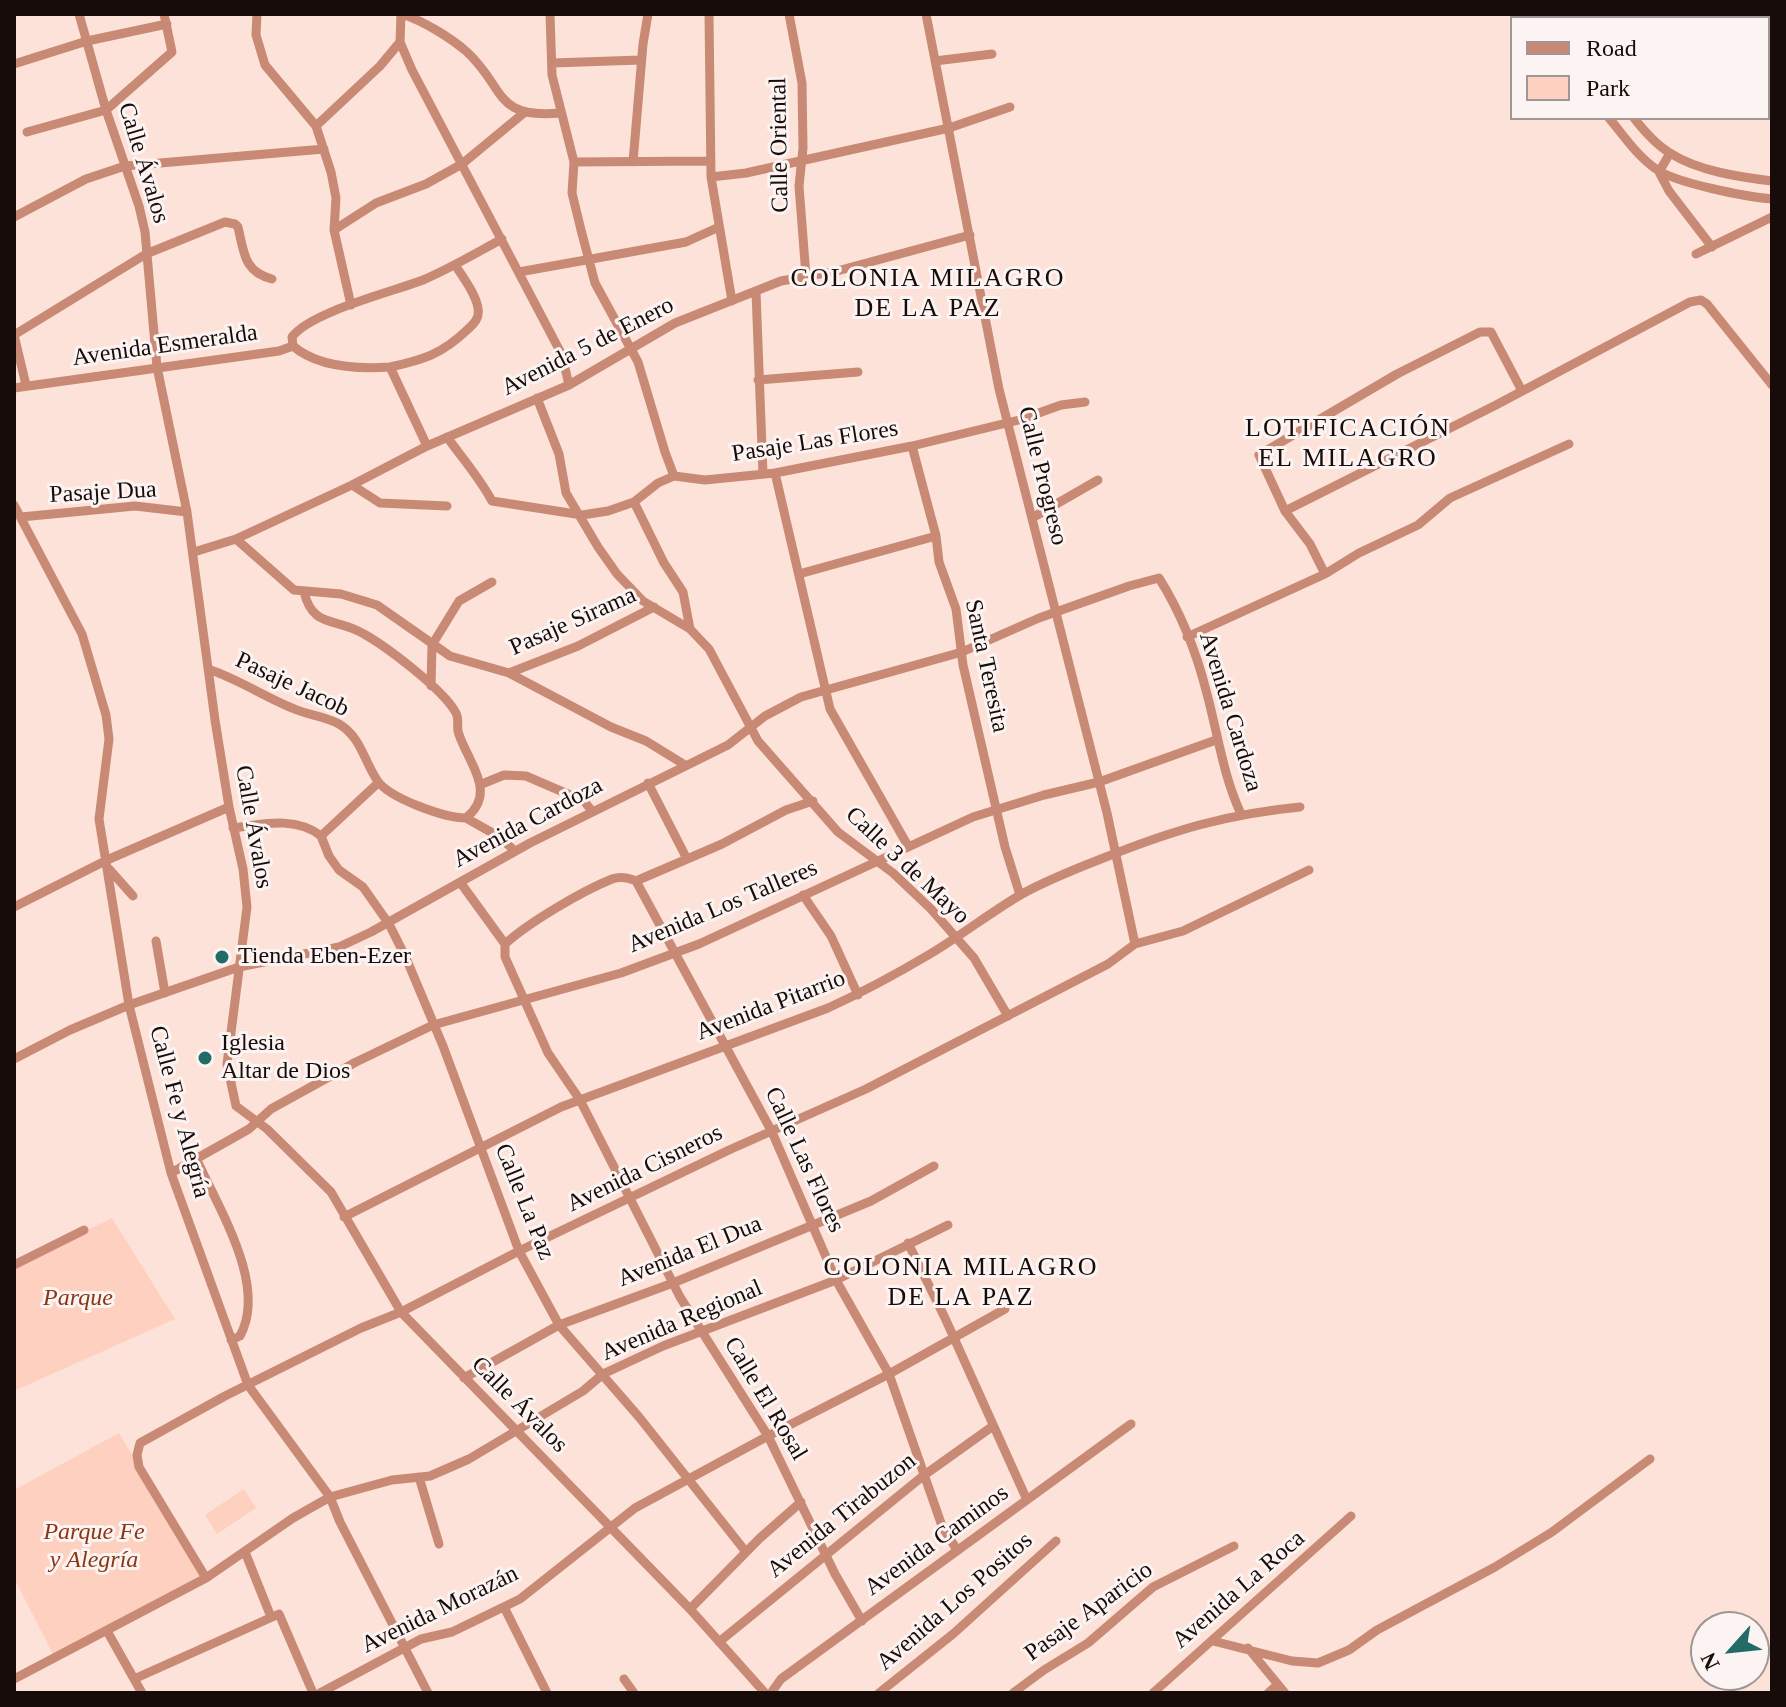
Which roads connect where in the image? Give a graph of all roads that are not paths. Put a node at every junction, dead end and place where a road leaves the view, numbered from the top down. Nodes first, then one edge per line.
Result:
1 (79, 14) edge
2 (257, 14) edge
3 (401, 14) edge
4 (550, 14) edge
5 (648, 14) edge
6 (709, 14) edge
7 (789, 14) edge
8 (926, 14) edge
9 (166, 19) edge
10 (87, 41) junction
11 (400, 42) junction
12 (992, 54) dead end
13 (641, 60) junction
14 (935, 61) junction
15 (552, 63) junction
16 (14, 64) edge
17 (1010, 107) dead end
18 (106, 110) junction
19 (525, 112) junction
20 (560, 113) junction
21 (1611, 120) edge
22 (1636, 120) edge
23 (316, 126) junction
24 (949, 128) junction
25 (27, 132) dead end
26 (324, 149) junction
27 (1670, 153) junction
28 (801, 160) junction
29 (710, 161) junction
30 (574, 162) junction
31 (633, 162) junction
32 (462, 164) junction
33 (125, 166) junction
34 (1659, 172) junction
35 (711, 177) junction
36 (1772, 181) edge
37 (1772, 199) edge
38 (14, 217) edge
39 (1772, 217) edge
40 (719, 227) junction
41 (334, 230) junction
42 (970, 235) junction
43 (502, 239) junction
44 (1712, 247) junction
45 (146, 254) junction
46 (1696, 254) dead end
47 (589, 260) junction
48 (455, 265) junction
49 (519, 272) junction
50 (806, 276) junction
51 (272, 279) dead end
52 (756, 292) junction
53 (732, 301) junction
54 (351, 305) junction
55 (14, 335) edge
56 (293, 346) junction
57 (632, 349) junction
58 (157, 367) junction
59 (390, 367) junction
60 (858, 372) dead end
61 (758, 380) junction
62 (26, 385) junction
63 (569, 385) junction
64 (1772, 385) edge
65 (14, 388) edge
66 (1522, 391) junction
67 (537, 398) junction
68 (1085, 402) dead end
69 (1007, 422) junction
70 (447, 437) junction
71 (1569, 444) dead end
72 (427, 446) junction
73 (912, 446) junction
74 (775, 473) junction
75 (763, 474) junction
76 (674, 476) junction
77 (1098, 480) dead end
78 (352, 485) junction
79 (634, 502) junction
80 (14, 505) edge
81 (447, 506) dead end
82 (1285, 511) junction
83 (187, 512) junction
84 (579, 514) junction
85 (21, 517) junction
86 (1032, 518) junction
87 (936, 536) junction
88 (236, 539) junction
89 (194, 552) junction
90 (799, 574) junction
91 (1325, 574) junction
92 (492, 582) dead end
93 (304, 592) junction
94 (654, 607) junction
95 (1057, 612) junction
96 (690, 629) junction
97 (1187, 637) junction
98 (432, 645) junction
99 (962, 652) junction
100 (208, 669) junction
101 (509, 673) junction
102 (431, 686) junction
103 (825, 691) junction
104 (751, 727) junction
105 (1216, 740) junction
106 (685, 765) junction
107 (1099, 782) junction
108 (378, 783) junction
109 (648, 783) junction
110 (482, 784) junction
111 (813, 801) junction
112 (229, 807) junction
113 (1300, 807) dead end
114 (997, 810) junction
115 (592, 811) junction
116 (1241, 814) junction
117 (466, 818) junction
118 (233, 828) junction
119 (323, 833) junction
120 (908, 846) junction
121 (515, 851) junction
122 (1116, 853) junction
123 (687, 859) junction
124 (876, 862) junction
125 (108, 864) junction
126 (1309, 870) dead end
127 (636, 881) junction
128 (460, 882) junction
129 (803, 895) junction
130 (1020, 895) junction
131 (133, 896) dead end
132 (14, 907) edge
133 (389, 924) junction
134 (956, 937) junction
135 (156, 941) dead end
136 (505, 944) junction
137 (1135, 944) junction
138 (675, 953) junction
139 (239, 967) junction
140 (165, 993) junction
141 (858, 995) junction
142 (522, 999) junction
143 (129, 1005) junction
144 (1008, 1016) junction
145 (433, 1025) junction
146 (725, 1045) junction
147 (14, 1059) edge
148 (580, 1100) junction
149 (257, 1122) junction
150 (772, 1132) junction
151 (481, 1147) junction
152 (197, 1160) junction
153 (934, 1166) dead end
154 (171, 1173) junction
155 (630, 1199) junction
156 (344, 1217) junction
157 (813, 1224) junction
158 (948, 1225) dead end
159 (84, 1230) dead end
160 (908, 1243) junction
161 (519, 1251) junction
162 (14, 1265) edge
163 (836, 1280) junction
164 (673, 1283) junction
165 (1005, 1309) dead end
166 (401, 1312) junction
167 (559, 1325) junction
168 (703, 1333) junction
169 (954, 1337) junction
170 (231, 1340) junction
171 (603, 1374) junction
172 (889, 1374) junction
173 (464, 1378) junction
174 (248, 1385) junction
175 (1131, 1424) dead end
176 (993, 1426) junction
177 (517, 1430) junction
178 (768, 1436) junction
179 (1650, 1459) dead end
180 (923, 1476) junction
181 (419, 1477) junction
182 (689, 1479) junction
183 (330, 1497) junction
184 (1027, 1500) junction
185 (801, 1502) junction
186 (1351, 1516) dead end
187 (611, 1527) junction
188 (1056, 1541) dead end
189 (439, 1544) dead end
190 (1234, 1546) dead end
191 (957, 1550) junction
192 (245, 1552) junction
193 (746, 1552) junction
194 (826, 1554) junction
195 (206, 1578) junction
196 (504, 1607) junction
197 (690, 1609) junction
198 (275, 1616) junction
199 (862, 1621) junction
200 (107, 1631) junction
201 (1213, 1641) junction
202 (719, 1642) junction
203 (405, 1648) junction
204 (1248, 1648) junction
205 (14, 1679) edge
206 (134, 1679) junction
207 (624, 1679) dead end
208 (1165, 1689) edge
209 (1281, 1689) edge
210 (142, 1693) edge
211 (313, 1693) edge
212 (320, 1693) edge
213 (428, 1693) edge
214 (547, 1693) edge
215 (634, 1693) edge
216 (765, 1693) edge
217 (771, 1693) edge
218 (879, 1693) edge
219 (1013, 1693) edge
220 (1153, 1693) edge
221 (1268, 1693) edge

1 - 10 street, Calle Ávalos
2 - 23 street
3 - 11 street
3 - 19 street
4 - 15 street
5 - 13 street
6 - 29 street
7 - 28 street, Calle Oriental
8 - 14 street, Calle Progreso
9 - 10 street
9 - 18 street
10 - 16 street
10 - 18 street, Calle Ávalos
11 - 23 street
11 - 32 street
12 - 14 street
13 - 15 street
13 - 31 street
14 - 24 street, Calle Progreso
15 - 20 street
17 - 24 street
18 - 25 street
18 - 33 street, Calle Ávalos
19 - 20 street
19 - 32 street
20 - 30 street
21 - 34 street
22 - 27 street
23 - 26 street
24 - 28 street
24 - 42 street, Calle Progreso
26 - 33 street
26 - 41 street
27 - 34 street
27 - 36 street
28 - 35 street
28 - 50 street, Calle Oriental
29 - 31 street
29 - 35 street
30 - 31 street
30 - 47 street
32 - 41 street
32 - 43 street
33 - 38 street
33 - 45 street, Calle Ávalos
34 - 37 street
34 - 44 street
35 - 40 street
39 - 44 street
40 - 47 street
40 - 53 street
41 - 54 street
42 - 50 street, Avenida 5 de Enero
42 - 69 street, Calle Progreso
43 - 48 street, Avenida Esmeralda
43 - 49 street
44 - 46 street
45 - 51 street
45 - 55 street
45 - 58 street, Calle Ávalos
47 - 49 street
47 - 57 street
48 - 54 street, Avenida Esmeralda
48 - 59 street
49 - 63 street
50 - 52 street, Avenida 5 de Enero
52 - 53 street, Avenida 5 de Enero
52 - 61 street
53 - 57 street, Avenida 5 de Enero
54 - 56 street, Avenida Esmeralda
55 - 62 street
56 - 58 street, Avenida Esmeralda
56 - 59 street
57 - 63 street, Avenida 5 de Enero
57 - 76 street
58 - 62 street, Avenida Esmeralda
58 - 83 street, Calle Ávalos
59 - 72 street
60 - 61 street
61 - 75 street
62 - 65 street, Avenida Esmeralda
63 - 67 street, Avenida 5 de Enero
64 - 66 street
66 - 82 street
66 - 82 street
67 - 70 street, Avenida 5 de Enero
67 - 84 street
68 - 69 street, Pasaje Las Flores
69 - 73 street, Pasaje Las Flores
69 - 86 street, Calle Progreso
70 - 72 street, Avenida 5 de Enero
70 - 84 street
71 - 91 street
72 - 78 street, Avenida 5 de Enero
73 - 74 street, Pasaje Las Flores
73 - 87 street, Santa Teresita
74 - 75 street, Pasaje Las Flores
74 - 90 street
75 - 76 street, Pasaje Las Flores
76 - 79 street
77 - 86 street
78 - 81 street
78 - 88 street, Avenida 5 de Enero
79 - 84 street
79 - 96 street, Calle 3 de Mayo
80 - 85 street, Calle Fe y Alegría
82 - 91 street
83 - 85 street, Pasaje Dua
83 - 89 street, Calle Ávalos
84 - 94 street
85 - 125 street, Calle Fe y Alegría
86 - 95 street, Calle Progreso
87 - 90 street
87 - 99 street, Santa Teresita
88 - 89 street, Avenida 5 de Enero
88 - 93 street
89 - 100 street, Calle Ávalos
90 - 103 street
91 - 97 street
92 - 98 street
93 - 98 street
93 - 102 street
94 - 96 street
94 - 101 street, Pasaje Sirama
95 - 97 street, Avenida Cardoza
95 - 99 street, Avenida Cardoza
95 - 107 street, Calle Progreso
96 - 104 street, Calle 3 de Mayo
97 - 105 street, Avenida Cardoza
98 - 101 street
98 - 102 street
99 - 103 street, Avenida Cardoza
99 - 114 street, Santa Teresita
100 - 108 street, Pasaje Jacob
100 - 112 street, Calle Ávalos
101 - 106 street
102 - 110 street
103 - 104 street, Avenida Cardoza
103 - 120 street
104 - 106 street, Avenida Cardoza
104 - 111 street, Calle 3 de Mayo
105 - 107 street, Avenida Los Talleres
105 - 116 street, Avenida Cardoza
106 - 109 street, Avenida Cardoza
107 - 114 street, Avenida Los Talleres
107 - 122 street, Calle Progreso
108 - 117 street
108 - 119 street
109 - 115 street, Avenida Cardoza
109 - 123 street
110 - 115 street
110 - 117 street
111 - 123 street
111 - 124 street, Calle 3 de Mayo
112 - 118 street, Calle Ávalos
112 - 125 street
113 - 116 street, Avenida Pitarrio
114 - 120 street, Avenida Los Talleres
114 - 130 street, Santa Teresita
115 - 121 street, Avenida Cardoza
116 - 122 street, Avenida Pitarrio
117 - 121 street
118 - 119 street
118 - 139 street, Calle Ávalos
119 - 133 street, Calle La Paz
120 - 124 street, Avenida Los Talleres
121 - 128 street, Avenida Cardoza
122 - 130 street, Avenida Pitarrio
122 - 137 street, Calle Progreso
123 - 127 street
124 - 129 street, Avenida Los Talleres
124 - 134 street, Calle 3 de Mayo
125 - 131 street
125 - 132 street
125 - 143 street, Calle Fe y Alegría
126 - 137 street, Avenida Cisneros
127 - 136 street
127 - 138 street, Calle Las Flores
128 - 133 street, Avenida Cardoza
128 - 136 street
129 - 138 street, Avenida Los Talleres
129 - 141 street
130 - 134 street, Avenida Pitarrio
133 - 139 street, Avenida Cardoza
133 - 145 street, Calle La Paz
134 - 141 street, Avenida Pitarrio
134 - 144 street, Calle 3 de Mayo
135 - 140 street
136 - 142 street, Calle El Rosal
137 - 144 street, Avenida Cisneros
138 - 142 street, Avenida Los Talleres
138 - 146 street, Calle Las Flores
139 - 140 street, Avenida Cardoza
139 - 149 street, Calle Ávalos
140 - 143 street, Avenida Cardoza
141 - 146 street, Avenida Pitarrio
142 - 145 street, Avenida Los Talleres
142 - 148 street, Calle El Rosal
143 - 147 street, Avenida Cardoza
143 - 154 street, Calle Fe y Alegría
144 - 150 street, Avenida Cisneros
145 - 149 street, Avenida Los Talleres
145 - 151 street, Calle La Paz
146 - 148 street, Avenida Pitarrio
146 - 150 street, Calle Las Flores
148 - 151 street, Avenida Pitarrio
148 - 155 street, Calle El Rosal
149 - 152 street, Avenida Los Talleres
149 - 156 street, Calle Ávalos
150 - 155 street, Avenida Cisneros
150 - 157 street, Calle Las Flores
151 - 156 street, Avenida Pitarrio
151 - 161 street, Calle La Paz
152 - 154 street, Avenida Los Talleres
152 - 170 street
153 - 157 street, Avenida El Dua
154 - 170 street, Calle Fe y Alegría
155 - 161 street, Avenida Cisneros
155 - 164 street, Calle El Rosal
156 - 166 street, Calle Ávalos
157 - 163 street, Calle Las Flores
157 - 164 street, Avenida El Dua
158 - 160 street, Avenida Regional
159 - 162 street
160 - 163 street, Avenida Regional
160 - 169 street
161 - 166 street, Avenida Cisneros
161 - 167 street, Calle La Paz
163 - 168 street, Avenida Regional
163 - 172 street, Calle Las Flores
164 - 167 street, Avenida El Dua
164 - 168 street, Calle El Rosal
165 - 169 street, Avenida Morazán
166 - 173 street, Calle Ávalos
166 - 174 street, Avenida Cisneros
167 - 171 street, Calle La Paz
167 - 173 street, Avenida El Dua
168 - 171 street, Avenida Regional
168 - 178 street, Calle El Rosal
169 - 172 street, Avenida Morazán
169 - 176 street
170 - 174 street, Calle Fe y Alegría
171 - 177 street, Avenida Regional
171 - 182 street, Calle La Paz
172 - 178 street, Avenida Morazán
172 - 180 street, Calle Las Flores
173 - 177 street, Calle Ávalos
174 - 183 street, Calle Fe y Alegría
174 - 195 street, Avenida Cisneros
175 - 184 street, Avenida Caminos
176 - 180 street, Avenida Tirabuzon
176 - 184 street
177 - 181 street, Avenida Regional
177 - 187 street, Calle Ávalos
178 - 182 street, Avenida Morazán
178 - 185 street, Calle El Rosal
179 - 204 street
180 - 191 street, Calle Las Flores
180 - 194 street, Avenida Tirabuzon
181 - 183 street, Avenida Regional
181 - 189 street
182 - 187 street, Avenida Morazán
182 - 193 street, Calle La Paz
183 - 192 street, Avenida Regional
183 - 203 street, Calle Fe y Alegría
184 - 191 street, Avenida Caminos
185 - 193 street
185 - 194 street, Calle El Rosal
186 - 201 street, Avenida La Roca
187 - 196 street, Avenida Morazán
187 - 197 street, Calle Ávalos
188 - 218 street, Avenida Los Positos
190 - 219 street, Pasaje Aparicio
191 - 199 street, Avenida Caminos
192 - 195 street, Avenida Regional
192 - 198 street
193 - 197 street
194 - 199 street, Calle El Rosal
194 - 202 street, Avenida Tirabuzon
195 - 200 street, Avenida Regional
196 - 203 street, Avenida Morazán
196 - 214 street
197 - 202 street, Calle Ávalos
198 - 206 street
198 - 211 street
199 - 217 street, Avenida Caminos
200 - 205 street, Avenida Regional
200 - 206 street
201 - 204 street
201 - 208 street, Avenida La Roca
202 - 216 street, Calle Ávalos
203 - 212 street, Avenida Morazán
203 - 213 street, Calle Fe y Alegría
204 - 209 street
206 - 210 street
207 - 215 street
208 - 220 street, Avenida La Roca
209 - 221 street

